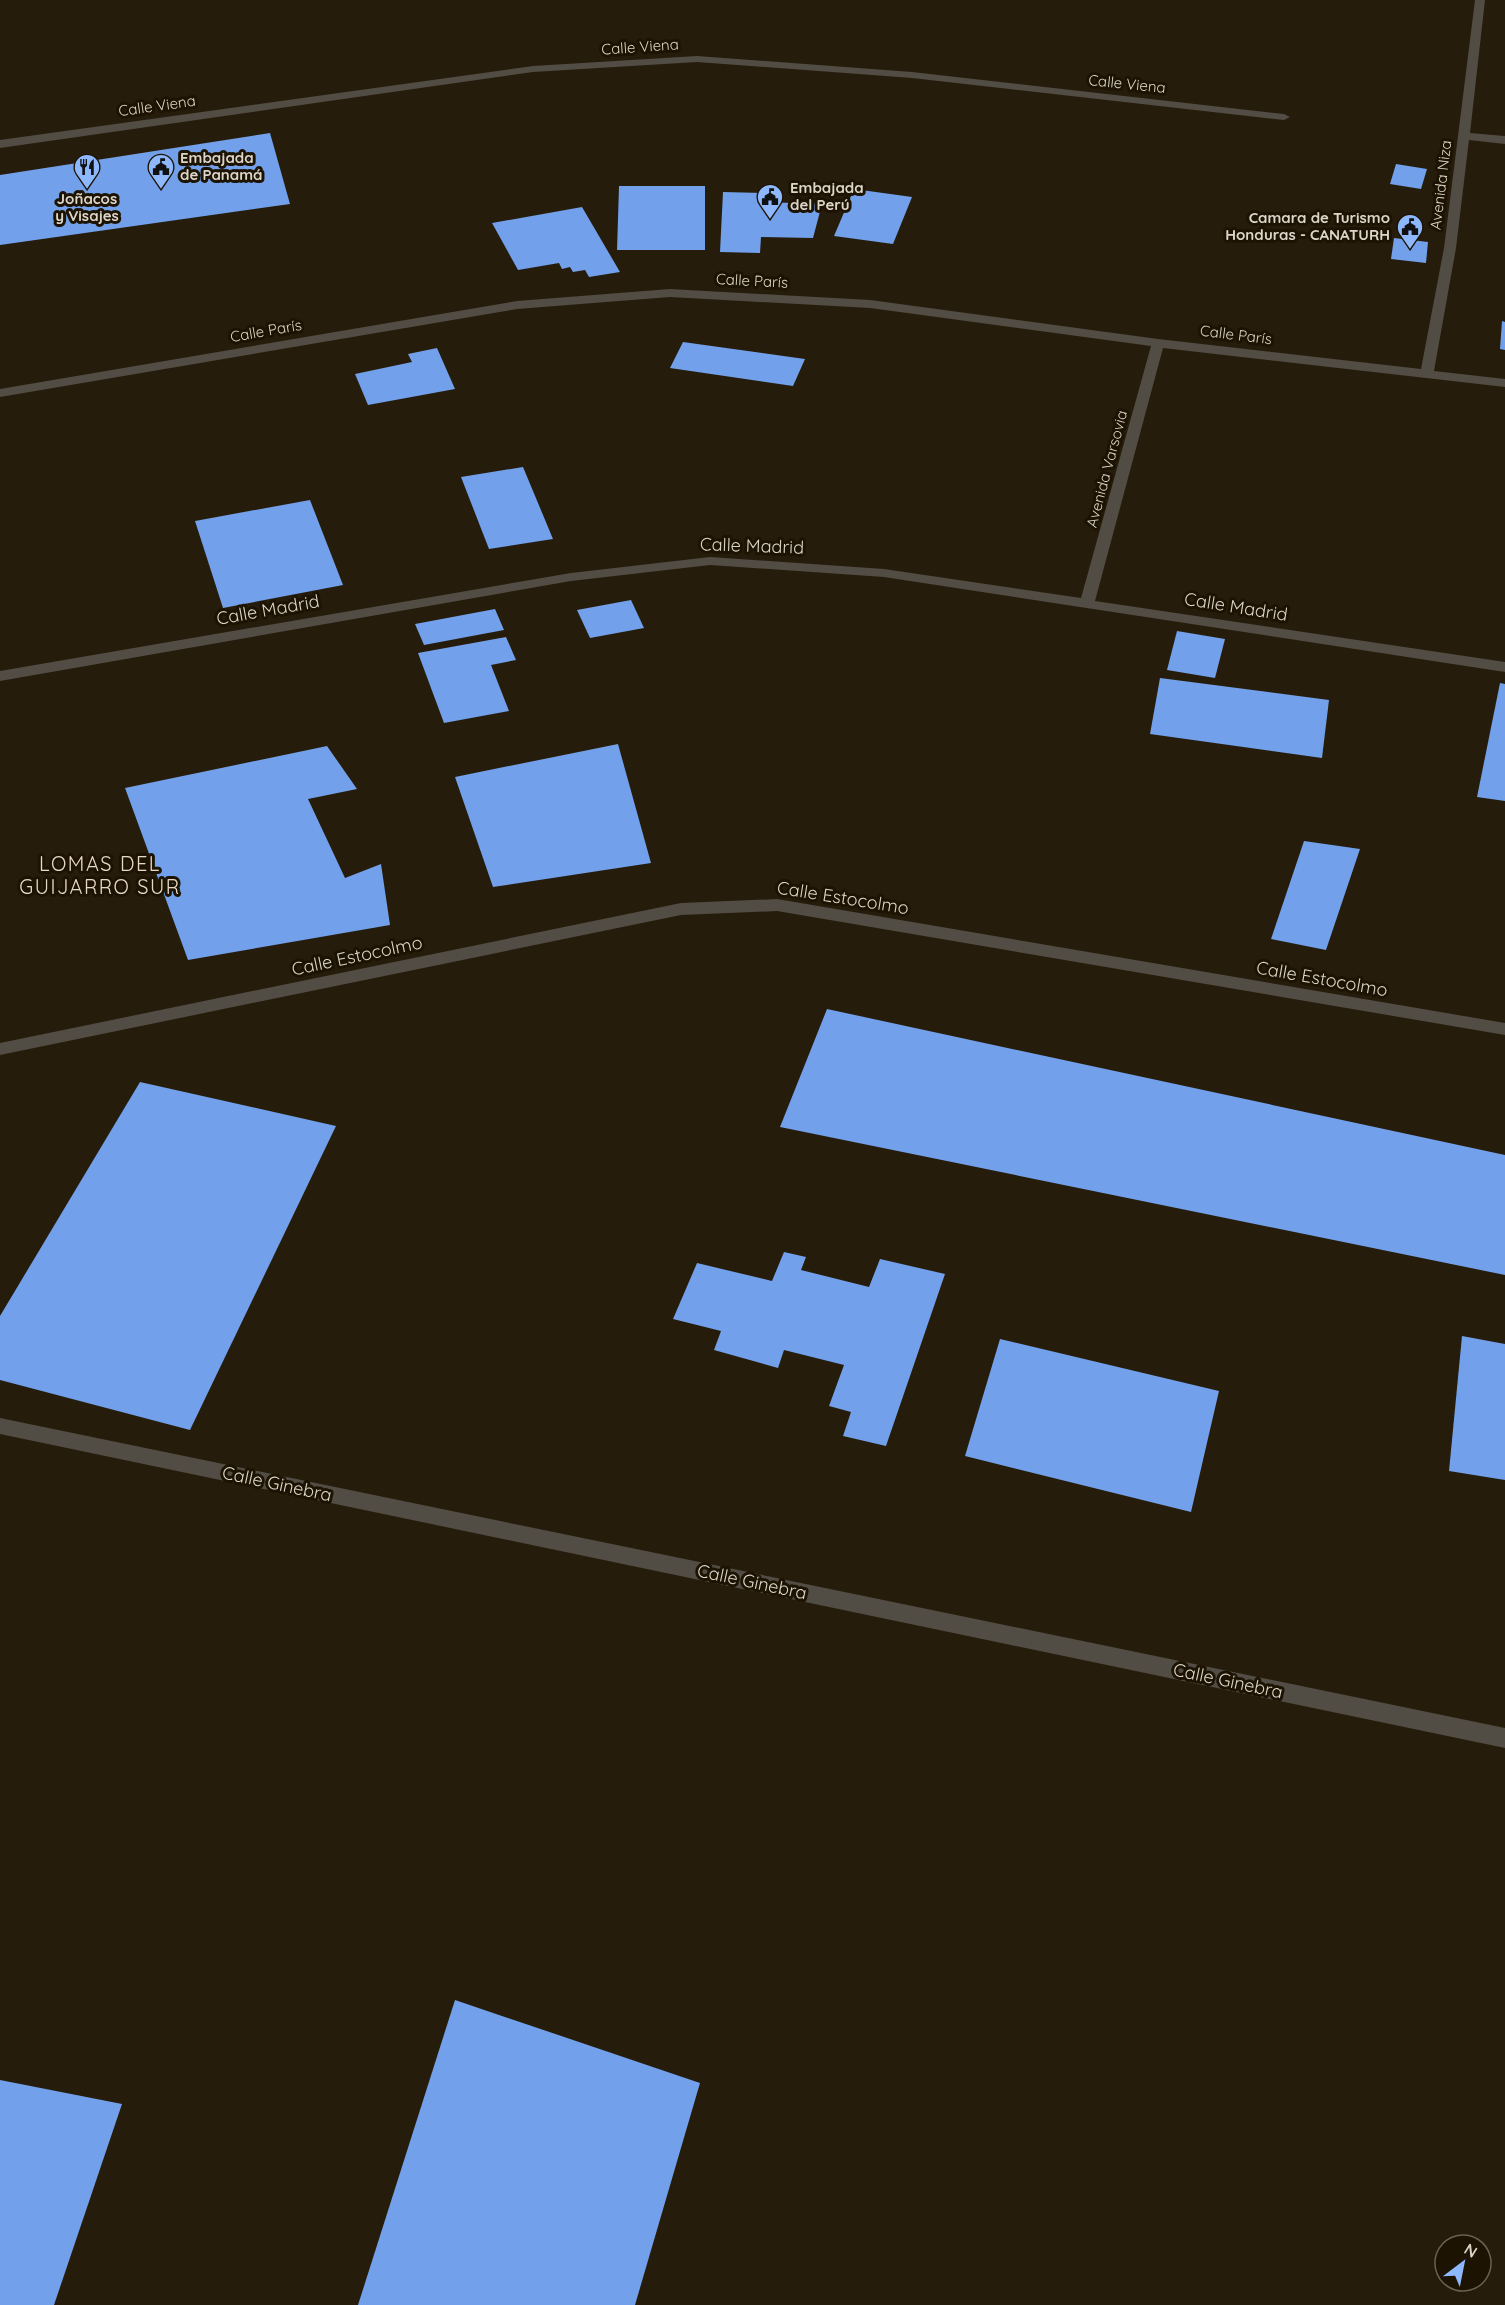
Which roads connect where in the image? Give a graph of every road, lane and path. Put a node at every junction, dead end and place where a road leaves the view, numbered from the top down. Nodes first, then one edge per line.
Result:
1 (1480, 0) edge
2 (1284, 117) dead end
3 (1463, 136) junction
4 (1505, 140) edge
5 (0, 144) edge
6 (1158, 343) junction
7 (1426, 373) junction
8 (1505, 383) edge
9 (0, 393) edge
10 (1087, 604) junction
11 (1505, 667) edge
12 (0, 676) edge
13 (1505, 1029) edge
14 (0, 1049) edge
15 (0, 1426) edge
16 (1505, 1738) edge

1 - 3 street, Avenida Niza
2 - 5 street, Calle Viena
3 - 4 street
3 - 7 street, Avenida Niza
6 - 7 street, Calle París
6 - 9 street, Calle París
6 - 10 street, Avenida Varsovia
7 - 8 street, Calle París
10 - 11 street, Calle Madrid
10 - 12 street, Calle Madrid
13 - 14 street, Calle Estocolmo
15 - 16 street, Calle Ginebra

